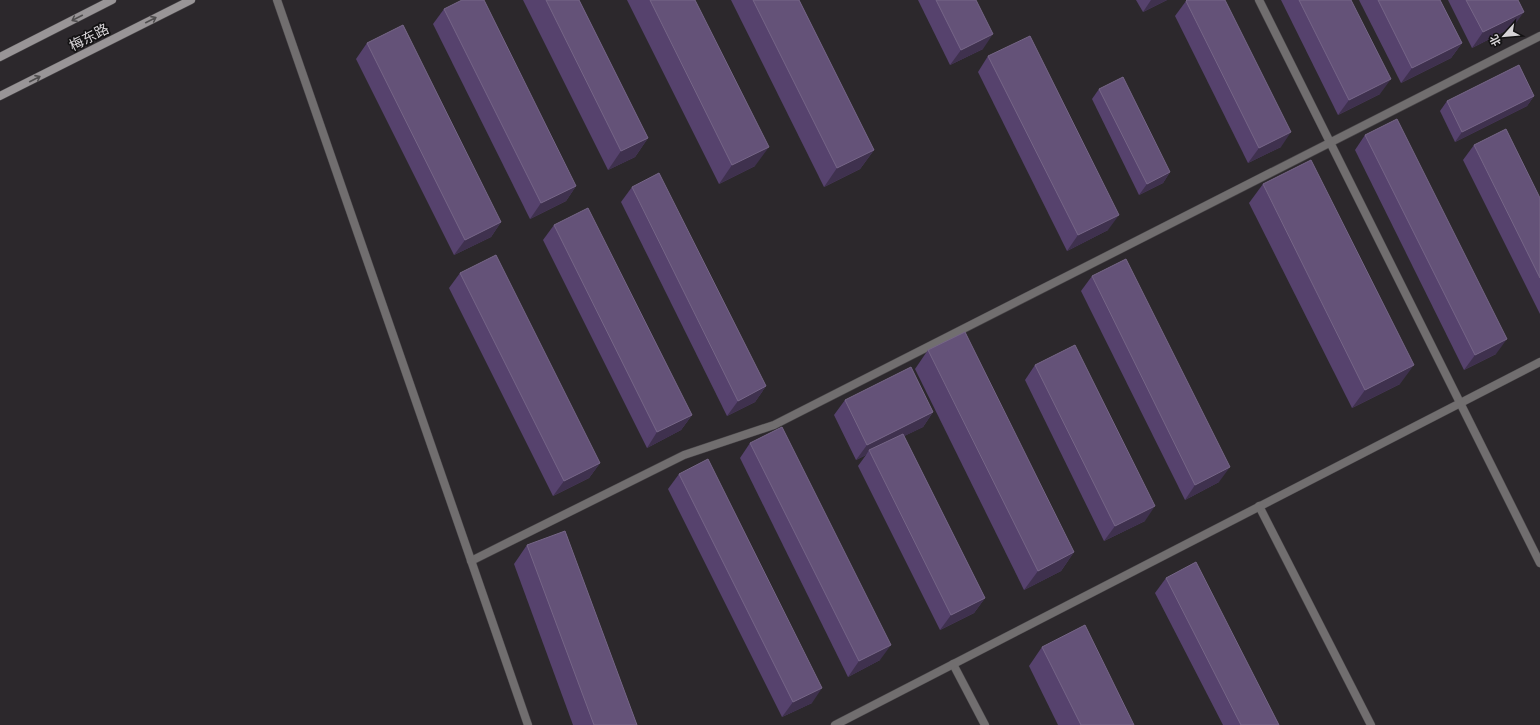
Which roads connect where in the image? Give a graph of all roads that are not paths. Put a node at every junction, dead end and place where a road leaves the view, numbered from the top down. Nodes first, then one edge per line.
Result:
1 (112, 0) edge
2 (191, 0) edge
3 (277, 0) edge
4 (1259, 0) edge
5 (1540, 36) edge
6 (0, 57) edge
7 (0, 96) edge
8 (1330, 142) junction
9 (1540, 362) edge
10 (1460, 403) junction
11 (1258, 506) junction
12 (471, 561) junction
13 (1540, 563) edge
14 (953, 664) junction
15 (528, 725) edge
16 (835, 725) edge
17 (985, 725) edge
18 (1371, 725) edge

1 -> 6 main road, 梅东路
7 -> 2 main road, 梅东路
3 - 12 street
4 - 8 street
5 - 8 street
8 - 10 street
8 - 12 street
9 - 10 street
10 - 11 street
10 - 13 street
11 - 14 street
11 - 18 street
12 - 15 street
14 - 16 street
14 - 17 street

